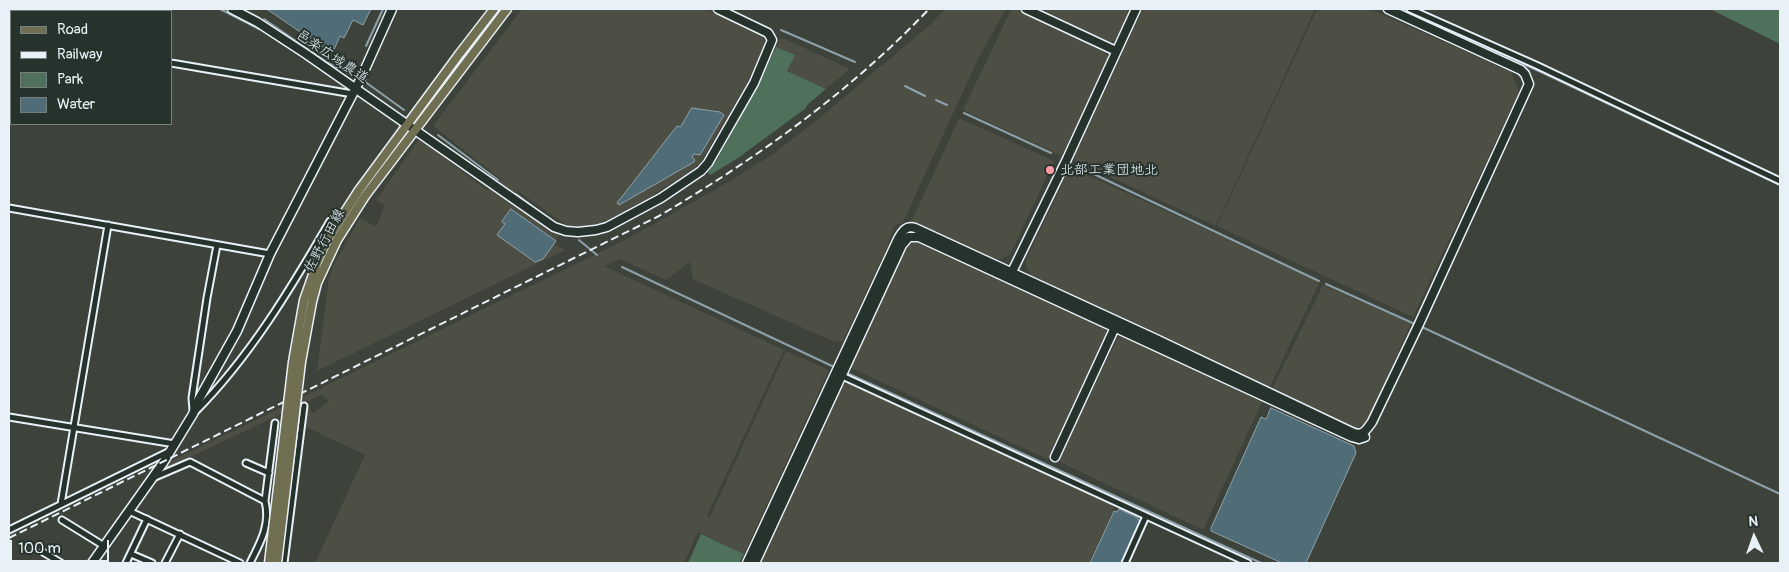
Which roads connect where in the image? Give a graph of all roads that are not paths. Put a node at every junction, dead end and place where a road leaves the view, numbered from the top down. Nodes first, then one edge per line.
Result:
1 (232, 9) edge
2 (392, 9) edge
3 (494, 9) edge
4 (507, 9) edge
5 (718, 9) edge
6 (1026, 9) edge
7 (1136, 9) edge
8 (1388, 9) edge
9 (1410, 9) edge
10 (1116, 51) junction
11 (172, 63) edge
12 (354, 91) junction
13 (408, 124) junction
14 (416, 129) junction
15 (1780, 180) edge
16 (362, 193) junction
17 (9, 208) edge
18 (330, 221) dead end
19 (108, 225) junction
20 (217, 246) junction
21 (270, 254) junction
22 (1010, 275) junction
23 (1117, 325) junction
24 (839, 374) junction
25 (304, 406) dead end
26 (193, 414) junction
27 (9, 416) edge
28 (275, 423) dead end
29 (74, 428) junction
30 (173, 447) junction
31 (1055, 458) dead end
32 (246, 463) dead end
33 (269, 473) junction
34 (153, 478) junction
35 (265, 501) junction
36 (61, 504) junction
37 (129, 510) junction
38 (1146, 516) junction
39 (147, 519) junction
40 (62, 520) dead end
41 (9, 530) edge
42 (180, 534) junction
43 (104, 546) junction
44 (43, 552) dead end
45 (131, 554) junction
46 (61, 563) edge
47 (92, 563) edge
48 (126, 563) edge
49 (152, 563) edge
50 (165, 563) edge
51 (240, 563) edge
52 (250, 563) edge
53 (268, 563) edge
54 (277, 563) edge
55 (284, 563) edge
56 (747, 563) edge
57 (755, 563) edge
58 (1125, 563) edge
59 (1248, 563) edge

1 - 12 street, 邑楽広域農道
2 - 12 street
3 - 13 main road, 佐野行田線
4 - 14 main road, 佐野行田線
5 - 14 street, 邑楽広域農道
6 - 10 street
7 - 10 street
8 - 23 street
9 - 15 street
10 - 22 street
11 - 12 street
12 - 13 street, 邑楽広域農道
12 - 21 street
13 - 14 street, 邑楽広域農道
13 - 16 main road, 佐野行田線
14 - 16 main road, 佐野行田線
16 - 53 main road, 佐野行田線, bridge
16 - 54 main road, 佐野行田線, bridge
17 - 19 street
18 - 26 street
19 - 20 street
19 - 29 street
20 - 21 street
20 - 26 street
21 - 26 street
22 - 23 street
22 - 24 street
23 - 31 street
24 - 38 street
24 - 56 street
24 - 57 street
25 - 55 street
26 - 30 street
27 - 29 street
28 - 33 street
29 - 30 street
29 - 36 street
30 - 34 street
30 - 36 street
32 - 33 street
33 - 35 street
34 - 35 street
34 - 37 street
35 - 52 street
36 - 41 street
37 - 39 street
37 - 43 street
38 - 58 street
38 - 59 street
39 - 42 street
39 - 45 street
40 - 43 street
42 - 50 street
42 - 51 street
43 - 47 street
44 - 46 street
45 - 48 street
45 - 49 street

